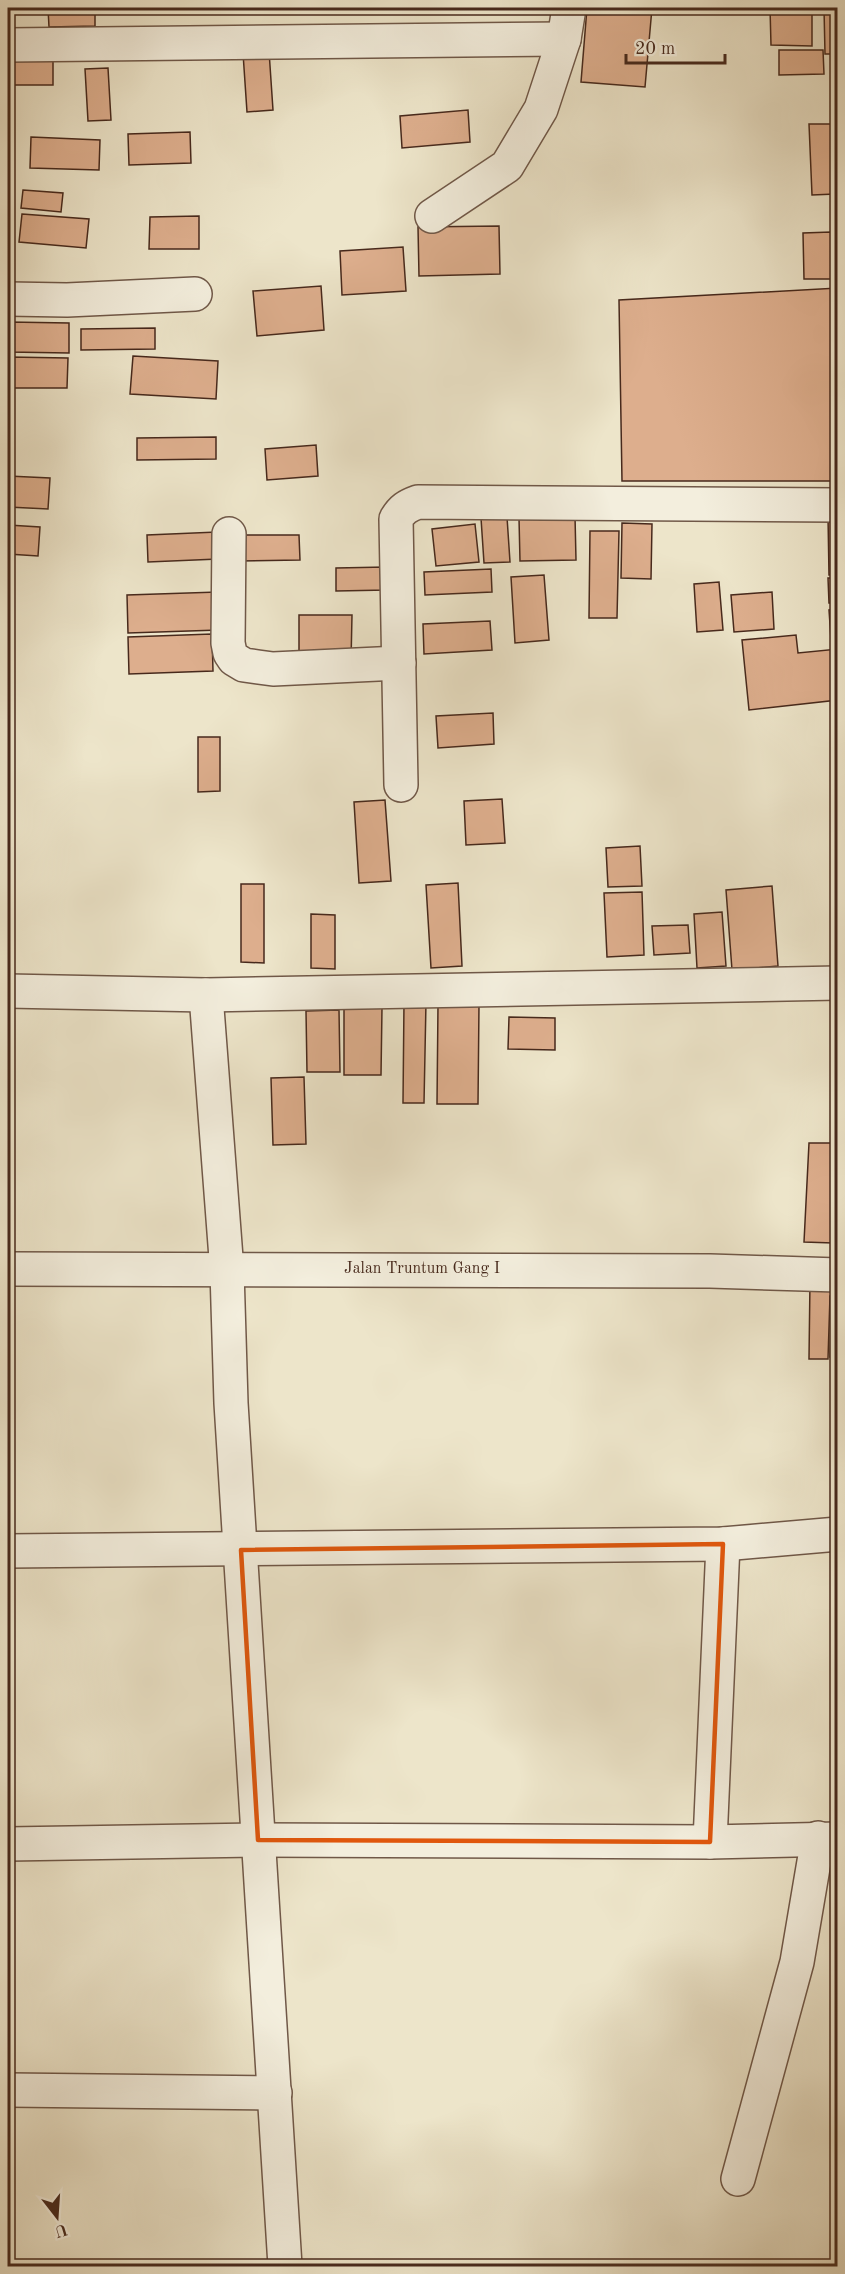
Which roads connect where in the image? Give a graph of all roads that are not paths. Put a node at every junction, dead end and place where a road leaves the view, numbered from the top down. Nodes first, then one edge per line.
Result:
1 (569, 8) edge
2 (564, 39) junction
3 (8, 45) edge
4 (432, 216) dead end
5 (195, 294) dead end
6 (8, 299) edge
7 (837, 505) edge
8 (229, 534) dead end
9 (399, 663) junction
10 (401, 785) dead end
11 (837, 983) edge
12 (8, 991) edge
13 (206, 994) junction
14 (8, 1269) edge
15 (227, 1271) junction
16 (837, 1275) edge
17 (837, 1534) edge
18 (723, 1544) junction
19 (241, 1550) junction
20 (8, 1551) edge
21 (828, 1838) edge
22 (258, 1840) junction
23 (711, 1842) junction
24 (8, 1844) edge
25 (8, 2090) edge
26 (275, 2093) junction
27 (738, 2179) dead end
28 (285, 2266) edge

1 - 2 street
2 - 3 street
2 - 4 street
5 - 6 street
7 - 9 street
8 - 9 street
9 - 10 street
11 - 13 street
12 - 13 street
13 - 15 street
14 - 15 street, Jalan Truntum Gang I
15 - 16 street, Jalan Truntum Gang I
15 - 19 street
17 - 18 street
18 - 19 street
18 - 23 street
19 - 20 street
19 - 22 street
21 - 23 street
21 - 27 street
22 - 23 street
22 - 24 street
22 - 26 street
25 - 26 street
26 - 28 street

